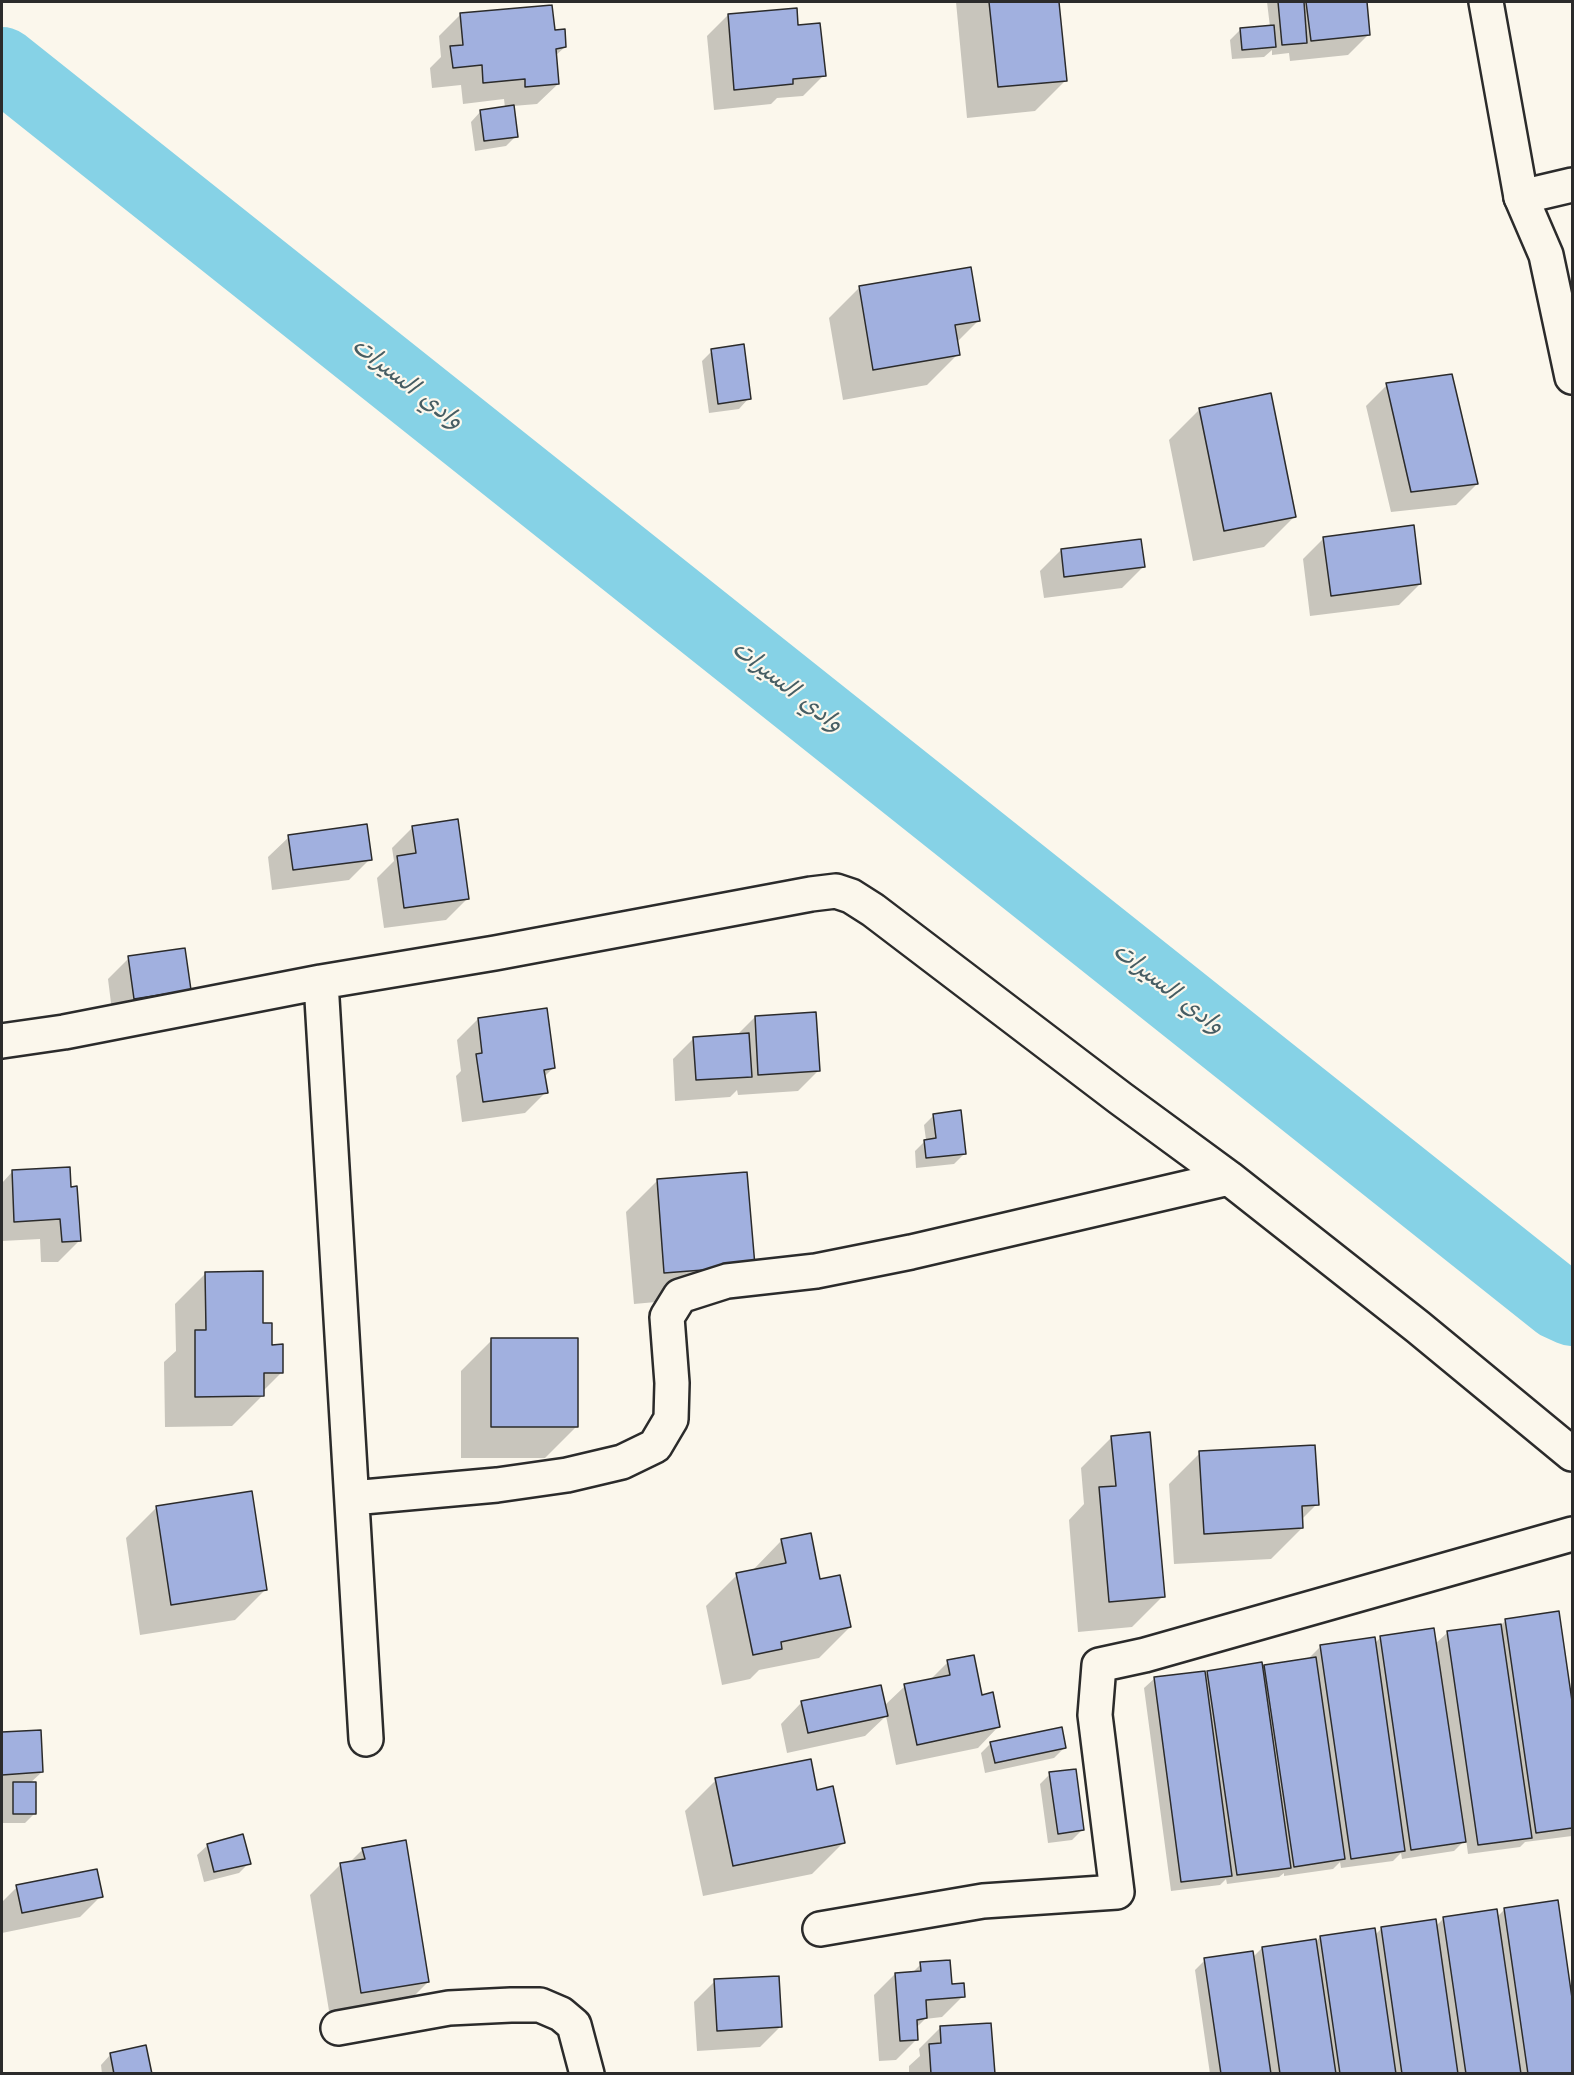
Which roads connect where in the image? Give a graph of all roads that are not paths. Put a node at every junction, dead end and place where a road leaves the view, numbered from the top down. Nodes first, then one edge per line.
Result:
1 (1486, 2) edge
2 (1572, 185) edge
3 (1521, 197) junction
4 (1572, 377) edge
5 (321, 982) junction
6 (2, 1041) edge
7 (1229, 1178) junction
8 (1572, 1455) edge
9 (352, 1498) junction
10 (1572, 1534) edge
11 (366, 1739) dead end
12 (820, 1929) dead end
13 (338, 2028) dead end
14 (587, 2073) edge

1 - 3 street
2 - 3 street
3 - 4 street
5 - 6 street
5 - 7 street
5 - 9 street
7 - 8 street
7 - 9 street
9 - 11 street
10 - 12 street
13 - 14 street

